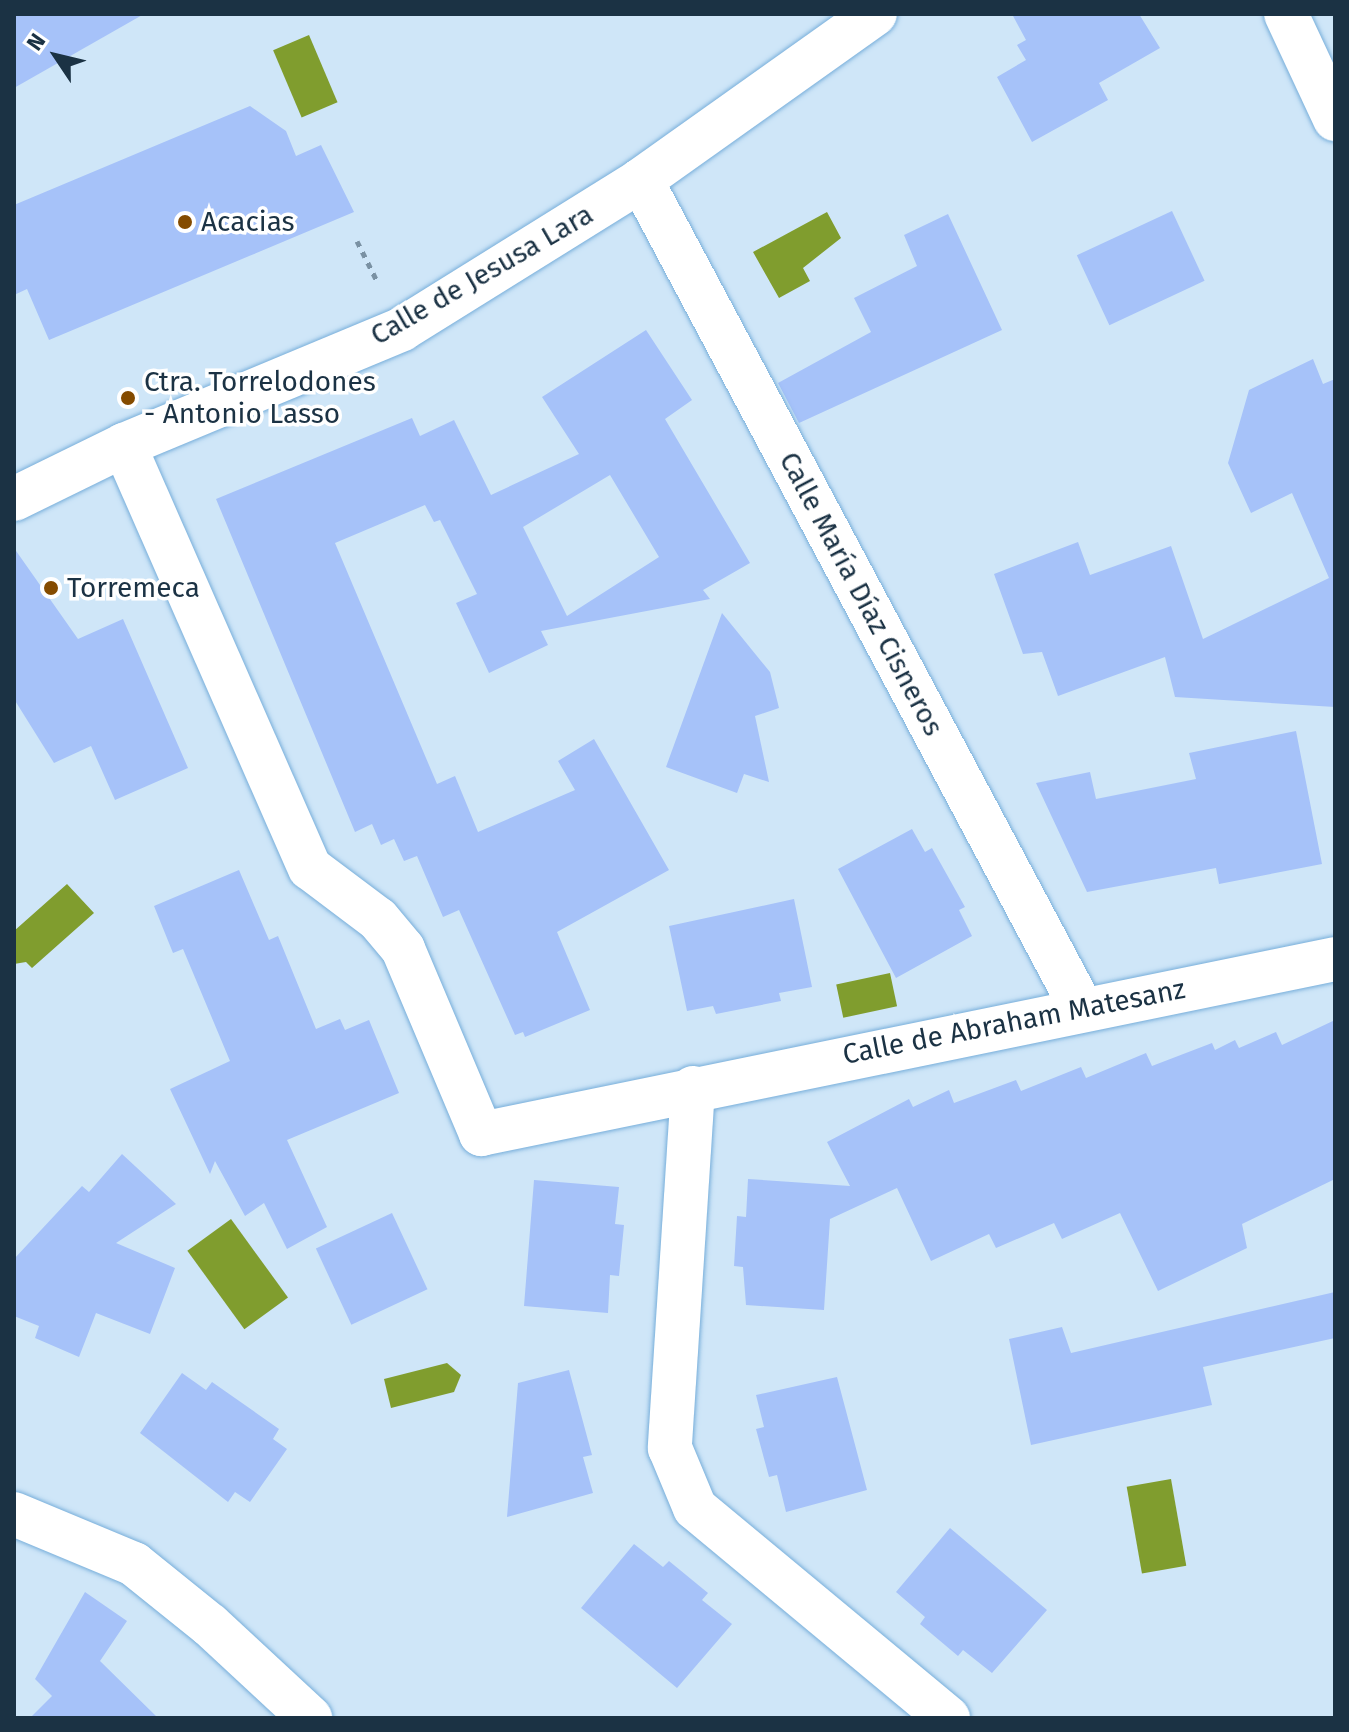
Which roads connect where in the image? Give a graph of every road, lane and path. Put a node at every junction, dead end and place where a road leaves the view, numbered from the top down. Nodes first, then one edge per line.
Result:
1 (875, 14) edge
2 (1296, 19) edge
3 (1335, 119) edge
4 (641, 180) junction
5 (357, 241) dead end
6 (372, 271) dead end
7 (124, 445) junction
8 (14, 499) edge
9 (1335, 959) edge
10 (1081, 1007) junction
11 (693, 1088) junction
12 (14, 1514) edge
13 (310, 1718) edge
14 (948, 1718) edge

1 - 4 street, Calle de Jesusa Lara
2 - 3 street
4 - 7 street, Calle de Jesusa Lara
4 - 10 street, Calle María Díaz Cisneros
5 - 6 path
7 - 8 street, Calle de Jesusa Lara
7 - 11 street, Calle de Abraham Matesanz
9 - 10 street, Calle de Abraham Matesanz
10 - 11 street, Calle de Abraham Matesanz
11 - 14 street
12 - 13 street

